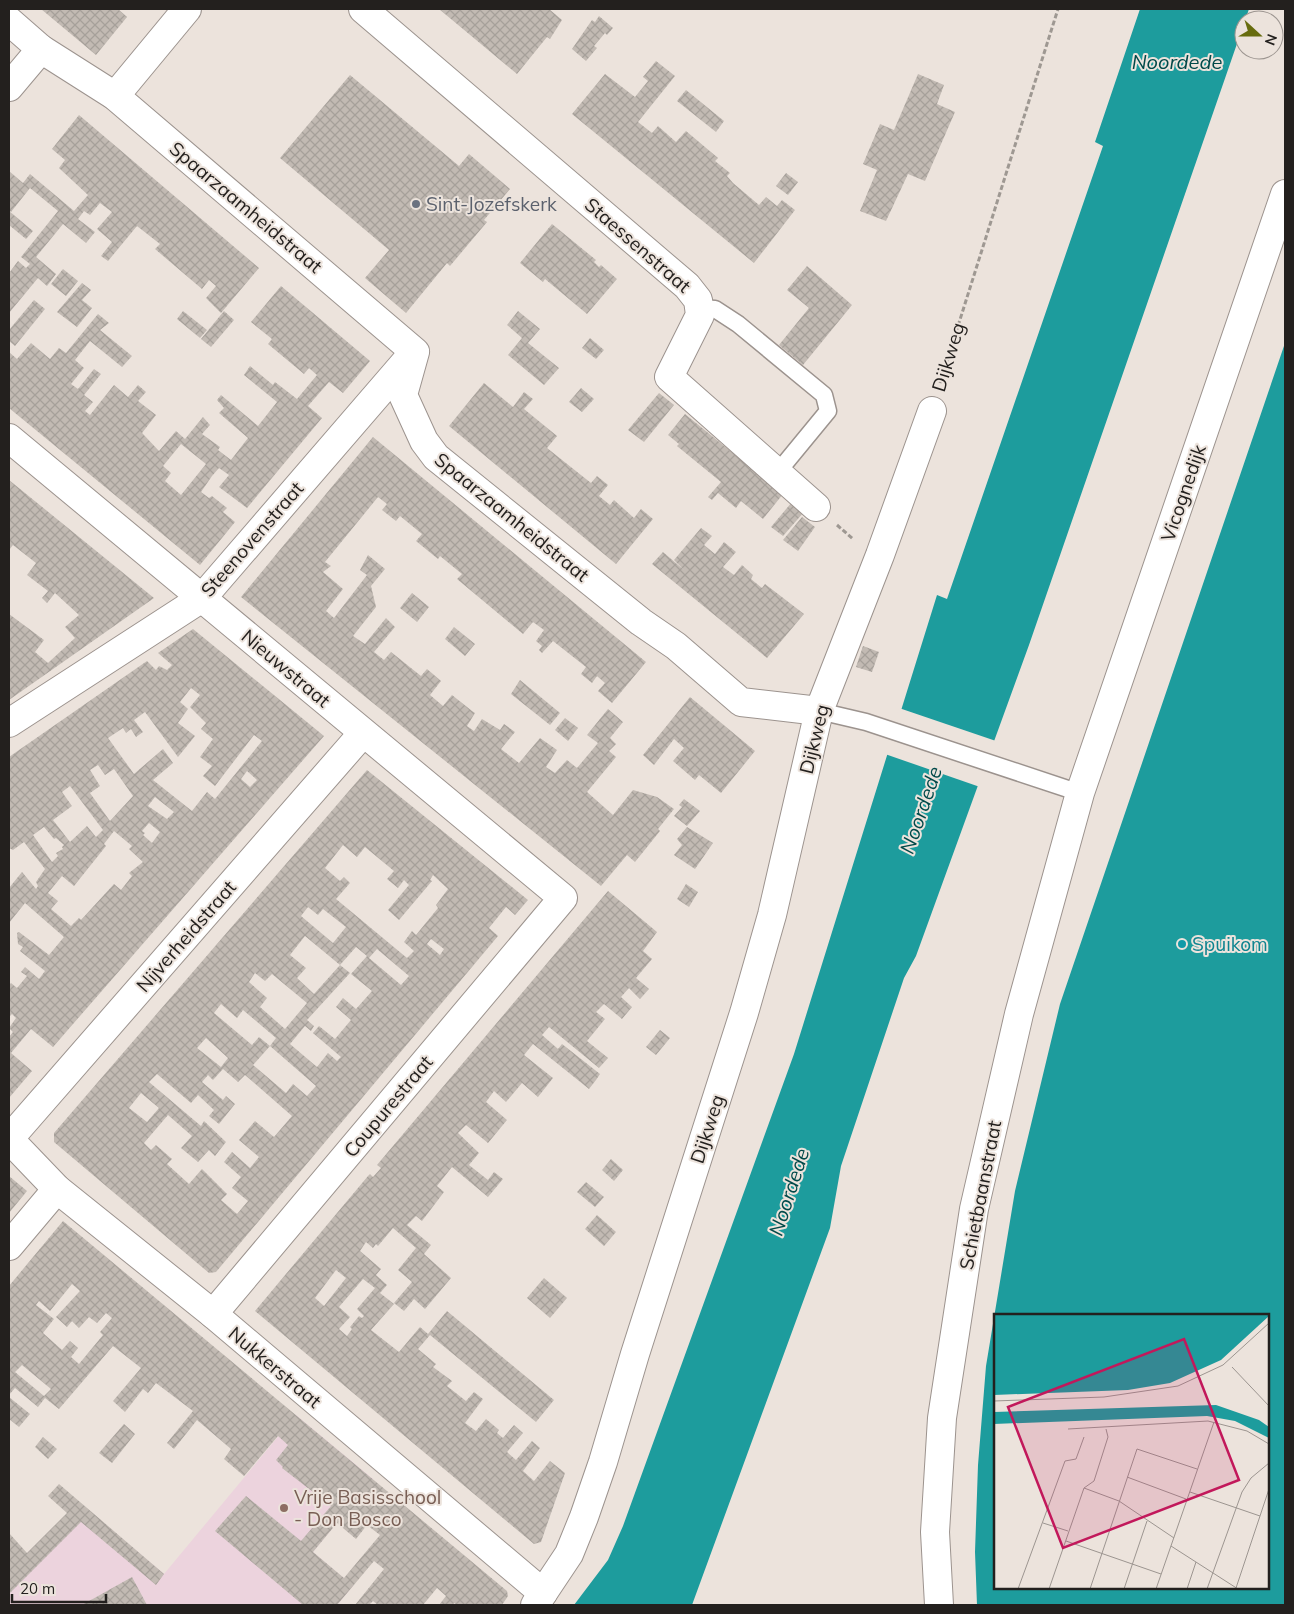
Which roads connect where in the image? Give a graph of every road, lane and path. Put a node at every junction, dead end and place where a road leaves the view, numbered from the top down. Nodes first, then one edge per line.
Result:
1 (187, 9) edge
2 (365, 9) edge
3 (1058, 9) edge
4 (9, 21) edge
5 (41, 49) junction
6 (9, 87) edge
7 (115, 96) junction
8 (1285, 194) edge
9 (699, 308) junction
10 (415, 352) junction
11 (932, 411) joint
12 (9, 438) edge
13 (777, 473) junction
14 (816, 507) joint
15 (880, 555) junction
16 (202, 598) junction
17 (819, 711) junction
18 (9, 723) edge
19 (363, 733) junction
20 (1080, 793) junction
21 (563, 898) joint
22 (9, 1139) edge
23 (57, 1189) junction
24 (9, 1246) edge
25 (213, 1314) junction
26 (598, 1477) joint
27 (539, 1599) edge
28 (939, 1605) edge

1 - 7 street
2 - 9 street, Staessenstraat
3 - 11 path, Dijkweg
4 - 5 street, Spaarzaamheidstraat
5 - 6 street
5 - 7 street, Spaarzaamheidstraat
7 - 10 street, Spaarzaamheidstraat
8 - 20 street, Vicognedijk
9 - 13 street, Staessenstraat
9 - 13 lane
10 - 16 street, Steenovenstraat
10 - 17 street, Spaarzaamheidstraat
11 - 15 street, Dijkweg
12 - 16 street, Nieuwstraat
13 - 14 street, Staessenstraat
14 - 15 path
15 - 17 street, Dijkweg
16 - 18 street, Steenovenstraat
16 - 19 street, Nieuwstraat
17 - 20 lane, Spaarzaamheidstraat
17 - 26 street, Dijkweg
19 - 21 street, Nieuwstraat
19 - 22 street, Nijverheidstraat
20 - 28 street, Schietbaanstraat
21 - 25 street, Coupurestraat
22 - 23 street, Nukkerstraat
23 - 24 street
23 - 25 street, Nukkerstraat
25 - 27 street, Nukkerstraat
26 - 27 street, Nukkerstraat

